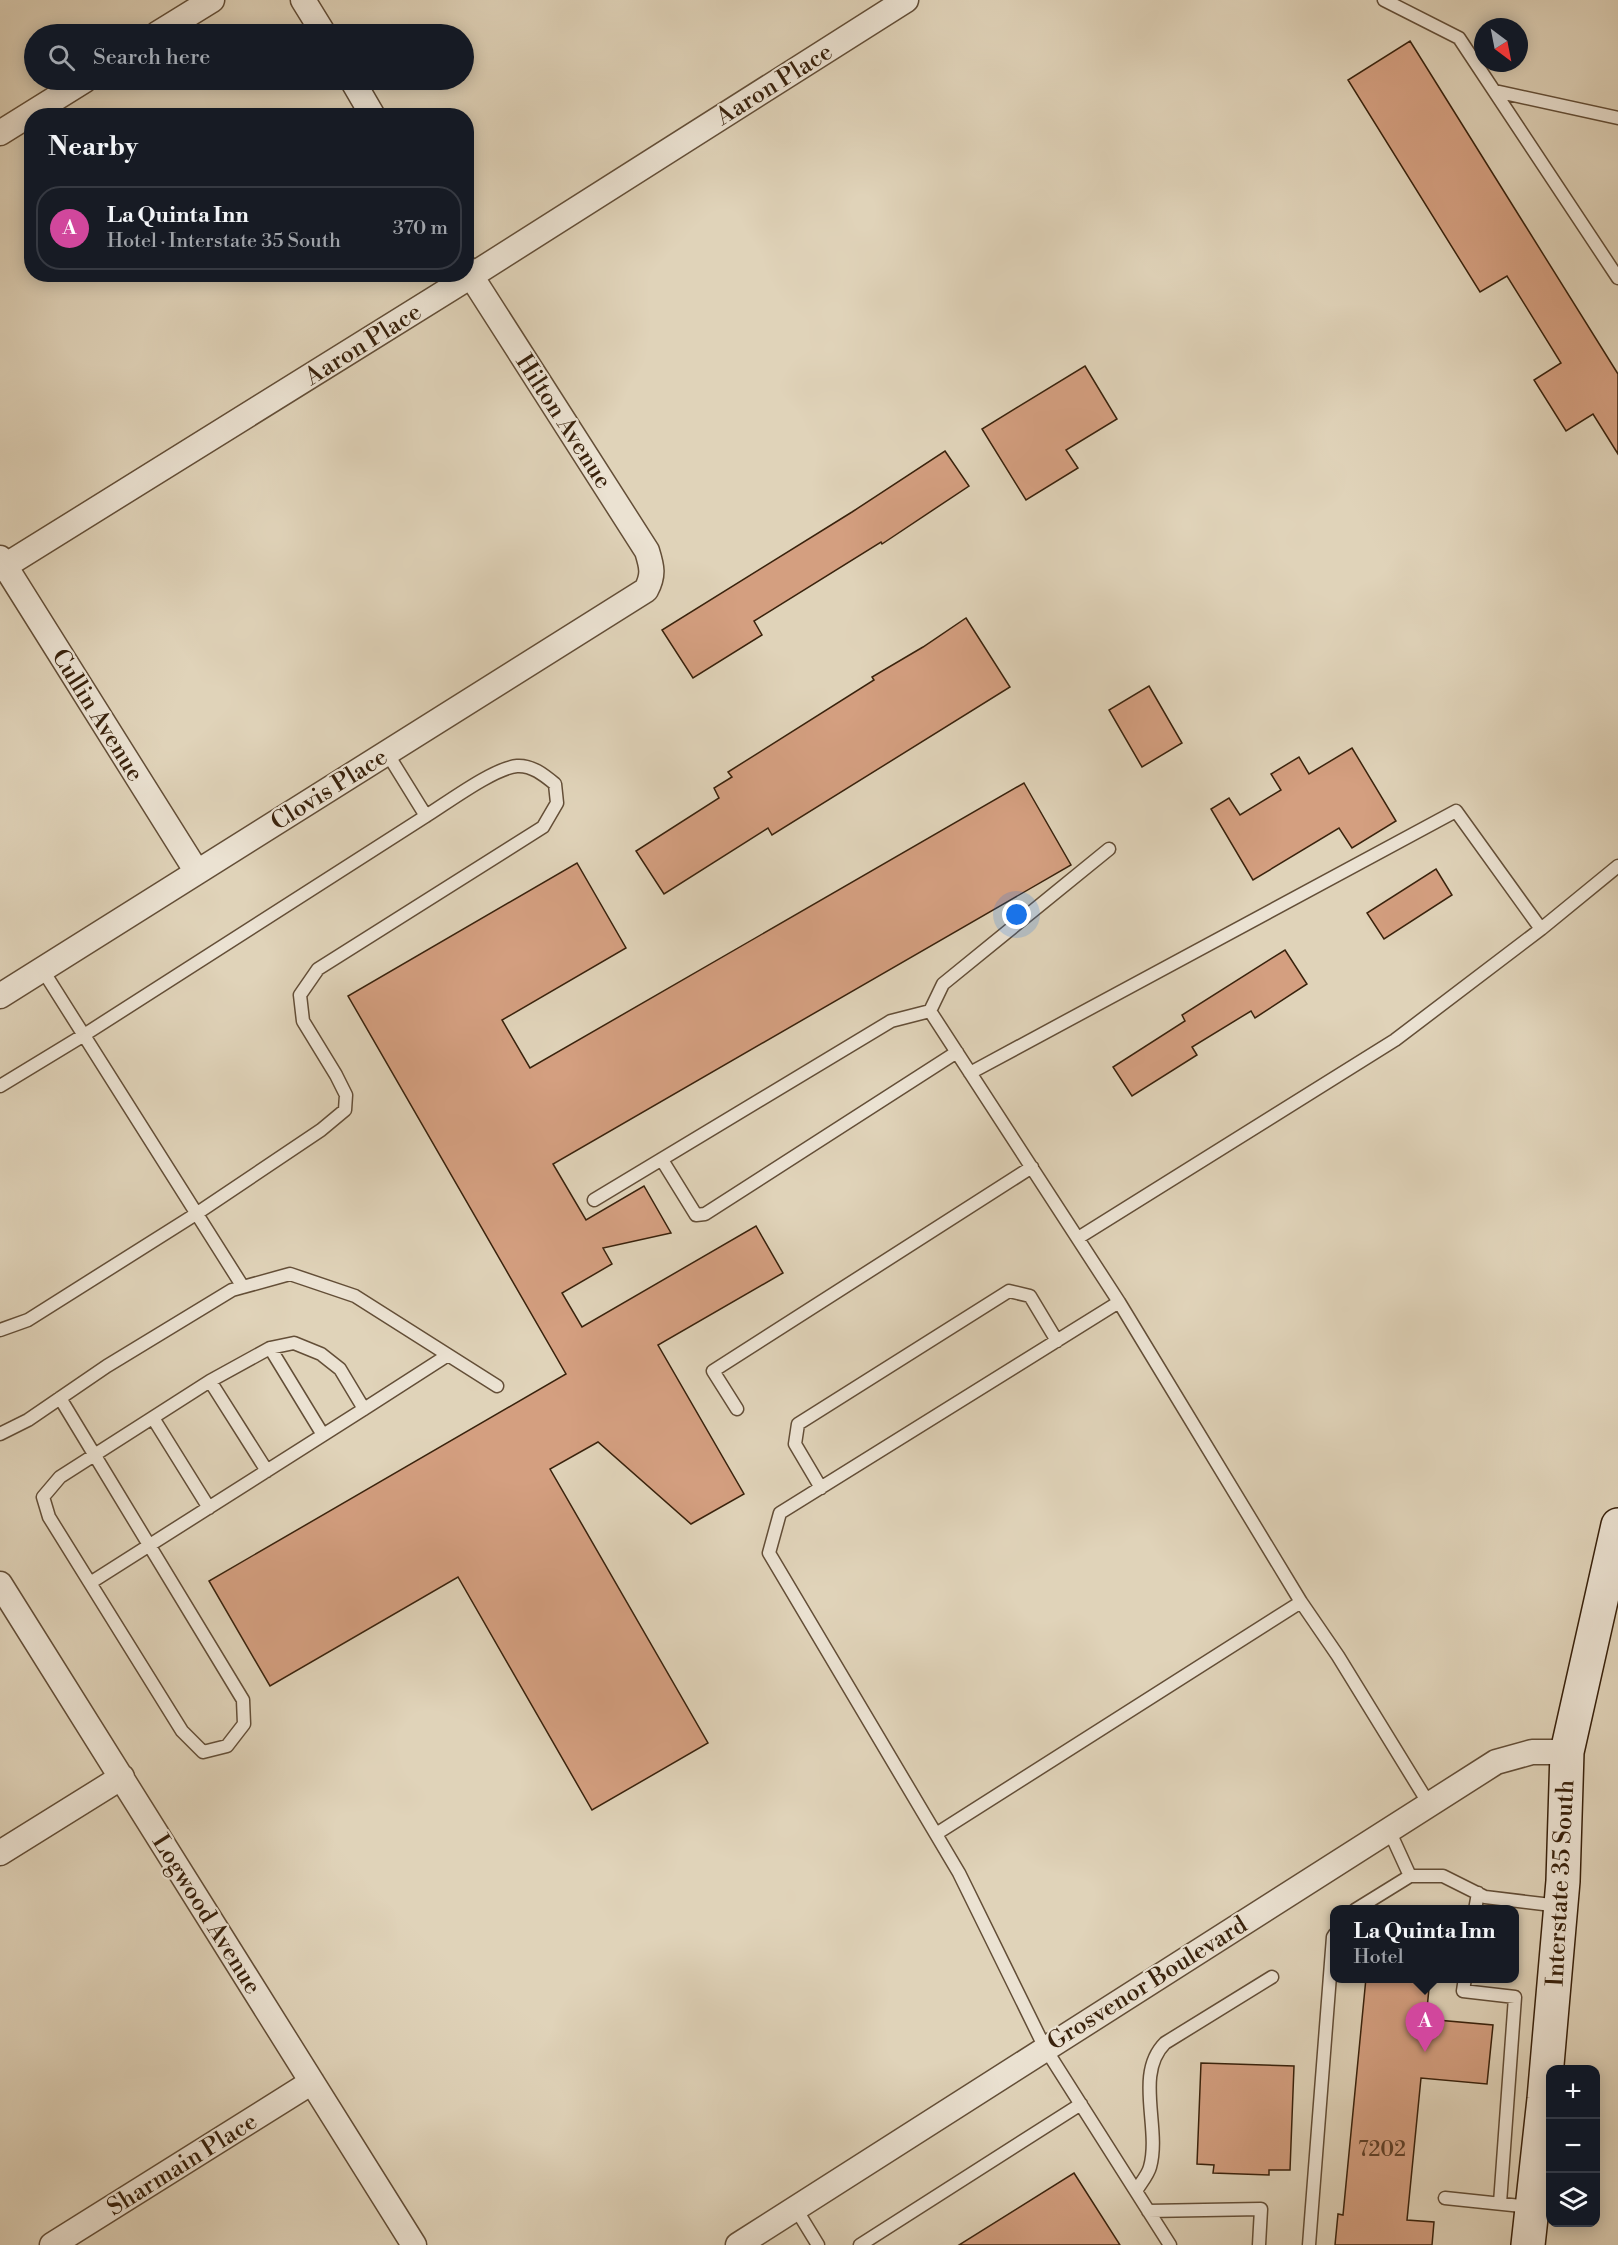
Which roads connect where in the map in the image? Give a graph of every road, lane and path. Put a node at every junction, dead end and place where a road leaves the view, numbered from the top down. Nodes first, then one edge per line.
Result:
1 (212, 0) edge
2 (303, 0) edge
3 (906, 0) edge
4 (1384, 0) edge
5 (173, 24) edge
6 (318, 24) edge
7 (69, 90) edge
8 (358, 90) edge
9 (1495, 91) junction
10 (40, 108) edge
11 (369, 108) edge
12 (1618, 117) edge
13 (24, 118) edge
14 (0, 133) edge
15 (474, 269) edge
16 (1618, 278) edge
17 (474, 280) edge
18 (453, 282) edge
19 (2, 565) edge
20 (653, 578) joint
21 (387, 753) junction
22 (426, 816) junction
23 (1109, 849) dead end
24 (1618, 866) edge
25 (196, 872) junction
26 (1541, 929) junction
27 (42, 969) junction
28 (0, 996) edge
29 (930, 1011) junction
30 (84, 1035) junction
31 (957, 1052) junction
32 (970, 1073) junction
33 (0, 1086) edge
34 (662, 1161) junction
35 (1032, 1167) junction
36 (594, 1200) dead end
37 (196, 1214) junction
38 (1078, 1238) junction
39 (243, 1287) junction
40 (1119, 1302) junction
41 (0, 1330) edge
42 (1057, 1341) junction
43 (270, 1348) junction
44 (448, 1355) junction
45 (210, 1381) junction
46 (496, 1386) dead end
47 (60, 1398) junction
48 (364, 1409) junction
49 (737, 1409) dead end
50 (153, 1418) junction
51 (0, 1434) edge
52 (324, 1435) junction
53 (95, 1455) junction
54 (267, 1471) junction
55 (821, 1488) junction
56 (209, 1508) junction
57 (1618, 1525) edge
58 (150, 1545) junction
59 (90, 1583) junction
60 (0, 1584) edge
61 (1301, 1602) junction
62 (1567, 1752) junction
63 (122, 1777) junction
64 (1429, 1804) junction
65 (1389, 1830) junction
66 (936, 1834) junction
67 (0, 1853) edge
68 (1410, 1876) junction
69 (1478, 1893) junction
70 (1363, 1905) edge
71 (1476, 1905) edge
72 (1561, 1906) junction
73 (1330, 1975) edge
74 (1272, 1977) dead end
75 (1464, 1983) edge
76 (1046, 2048) junction
77 (312, 2082) junction
78 (1081, 2104) junction
79 (1136, 2191) junction
80 (1445, 2198) dead end
81 (1500, 2203) junction
82 (1533, 2207) junction
83 (796, 2209) junction
84 (1148, 2211) junction
85 (1258, 2244) edge
86 (52, 2245) edge
87 (414, 2245) edge
88 (738, 2245) edge
89 (818, 2245) edge
90 (860, 2245) edge
91 (1170, 2245) edge
92 (1309, 2245) edge
93 (1528, 2245) edge

1 - 5 street
2 - 6 street
3 - 15 street, Aaron Place
4 - 9 lane
7 - 10 street
8 - 11 street
9 - 12 lane
9 - 16 lane
13 - 14 street
17 - 20 street, Hilton Avenue
18 - 19 street, Aaron Place
19 - 25 street, Cullin Avenue
20 - 21 street, Clovis Place
21 - 22 lane
21 - 25 street, Clovis Place
22 - 30 lane
22 - 37 lane
23 - 29 lane
24 - 26 lane
25 - 27 street, Clovis Place
26 - 32 lane
26 - 38 lane
27 - 28 street, Clovis Place
27 - 30 lane
29 - 31 lane
29 - 34 lane
30 - 33 lane
30 - 37 lane
31 - 32 lane
31 - 34 lane
32 - 35 lane
34 - 36 lane
35 - 38 lane
35 - 49 lane
37 - 39 lane
37 - 41 lane
38 - 40 lane
39 - 44 lane
39 - 47 lane
40 - 42 lane
40 - 61 lane
42 - 55 lane
42 - 55 lane
43 - 45 lane
43 - 48 lane
43 - 52 lane
44 - 46 lane
44 - 48 lane
45 - 50 lane
45 - 54 lane
47 - 51 lane
47 - 53 lane
48 - 52 lane
50 - 53 lane
50 - 56 lane
52 - 54 lane
53 - 58 lane
53 - 59 lane
54 - 56 lane
55 - 66 lane
56 - 58 lane
57 - 62 main road, Interstate 35 South
58 - 59 lane
58 - 59 lane
60 - 63 street, Logwood Avenue
61 - 64 lane
61 - 66 lane
62 - 64 street, Grosvenor Boulevard
62 - 72 main road, Interstate 35 South
63 - 67 street
63 - 77 street, Logwood Avenue
64 - 65 street, Grosvenor Boulevard
65 - 68 lane
65 - 76 street, Grosvenor Boulevard
66 - 76 lane
68 - 69 lane
68 - 70 lane
69 - 71 lane
69 - 72 lane
72 - 82 main road, Interstate 35 South
73 - 92 lane
74 - 79 lane
75 - 81 lane
76 - 78 lane
76 - 83 street, Grosvenor Boulevard
77 - 86 street, Sharmain Place
77 - 87 street, Logwood Avenue
78 - 79 lane
78 - 90 lane
79 - 84 lane
80 - 81 lane
81 - 82 lane
82 - 93 main road, Interstate 35 South
83 - 88 street, Grosvenor Boulevard
83 - 89 lane
84 - 85 lane
84 - 91 lane

